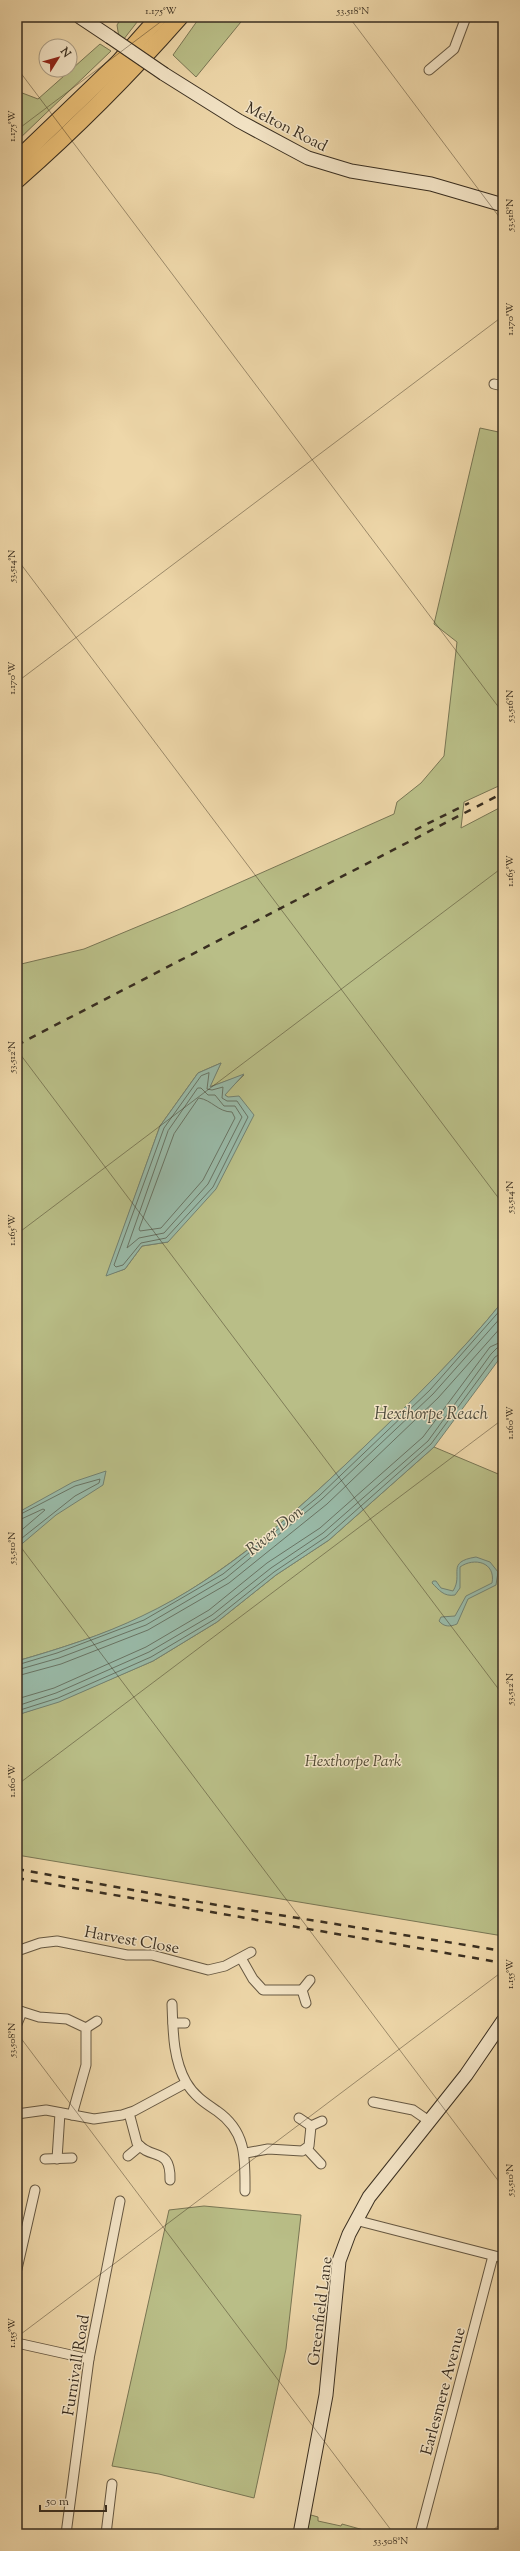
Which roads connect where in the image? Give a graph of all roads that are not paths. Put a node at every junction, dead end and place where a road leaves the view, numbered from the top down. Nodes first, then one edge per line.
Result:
1 (80, 17) edge
2 (159, 17) edge
3 (180, 17) edge
4 (466, 17) edge
5 (429, 70) dead end
6 (17, 160) edge
7 (17, 180) edge
8 (503, 205) edge
9 (17, 1951) edge
10 (251, 1952) dead end
11 (241, 1958) junction
12 (310, 1980) dead end
13 (302, 1990) junction
14 (306, 2003) dead end
15 (172, 2004) dead end
16 (20, 2011) edge
17 (97, 2021) dead end
18 (503, 2021) edge
19 (173, 2023) junction
20 (17, 2024) edge
21 (185, 2024) dead end
22 (86, 2028) junction
23 (186, 2083) junction
24 (373, 2102) dead end
25 (60, 2113) junction
26 (129, 2113) junction
27 (17, 2114) edge
28 (72, 2115) junction
29 (299, 2118) dead end
30 (322, 2121) dead end
31 (429, 2121) junction
32 (311, 2126) junction
33 (140, 2146) junction
34 (307, 2149) junction
35 (246, 2153) junction
36 (128, 2156) dead end
37 (72, 2158) dead end
38 (45, 2159) dead end
39 (57, 2159) junction
40 (321, 2164) dead end
41 (170, 2180) dead end
42 (35, 2190) dead end
43 (245, 2191) dead end
44 (120, 2201) dead end
45 (355, 2220) junction
46 (493, 2256) junction
47 (503, 2258) edge
48 (17, 2269) edge
49 (17, 2343) edge
50 (88, 2359) junction
51 (112, 2484) dead end
52 (66, 2534) edge
53 (106, 2534) edge
54 (300, 2534) edge
55 (420, 2534) edge

1 - 8 street, Melton Road, bridge
2 - 6 highway
3 - 7 highway
4 - 5 street
9 - 11 street, Harvest Close
10 - 11 street, Harvest Close
11 - 13 street
12 - 13 street
13 - 14 street
15 - 19 street
16 - 20 street
16 - 22 street
17 - 22 street
18 - 31 street, Greenfield Lane
19 - 21 street
19 - 23 street
22 - 28 street
23 - 26 street
23 - 35 street
24 - 31 street
25 - 27 street
25 - 28 street
25 - 39 street
26 - 28 street
26 - 33 street
29 - 32 street
30 - 32 street
31 - 45 street, Greenfield Lane
32 - 34 street
33 - 36 street
33 - 41 street
34 - 35 street
34 - 40 street
35 - 43 street
37 - 39 street
38 - 39 street
42 - 48 street
44 - 50 street, Furnivall Road
45 - 46 street
45 - 54 street, Greenfield Lane
46 - 47 street
46 - 55 street, Earlesmere Avenue
49 - 50 street
50 - 52 street, Furnivall Road
51 - 53 street

